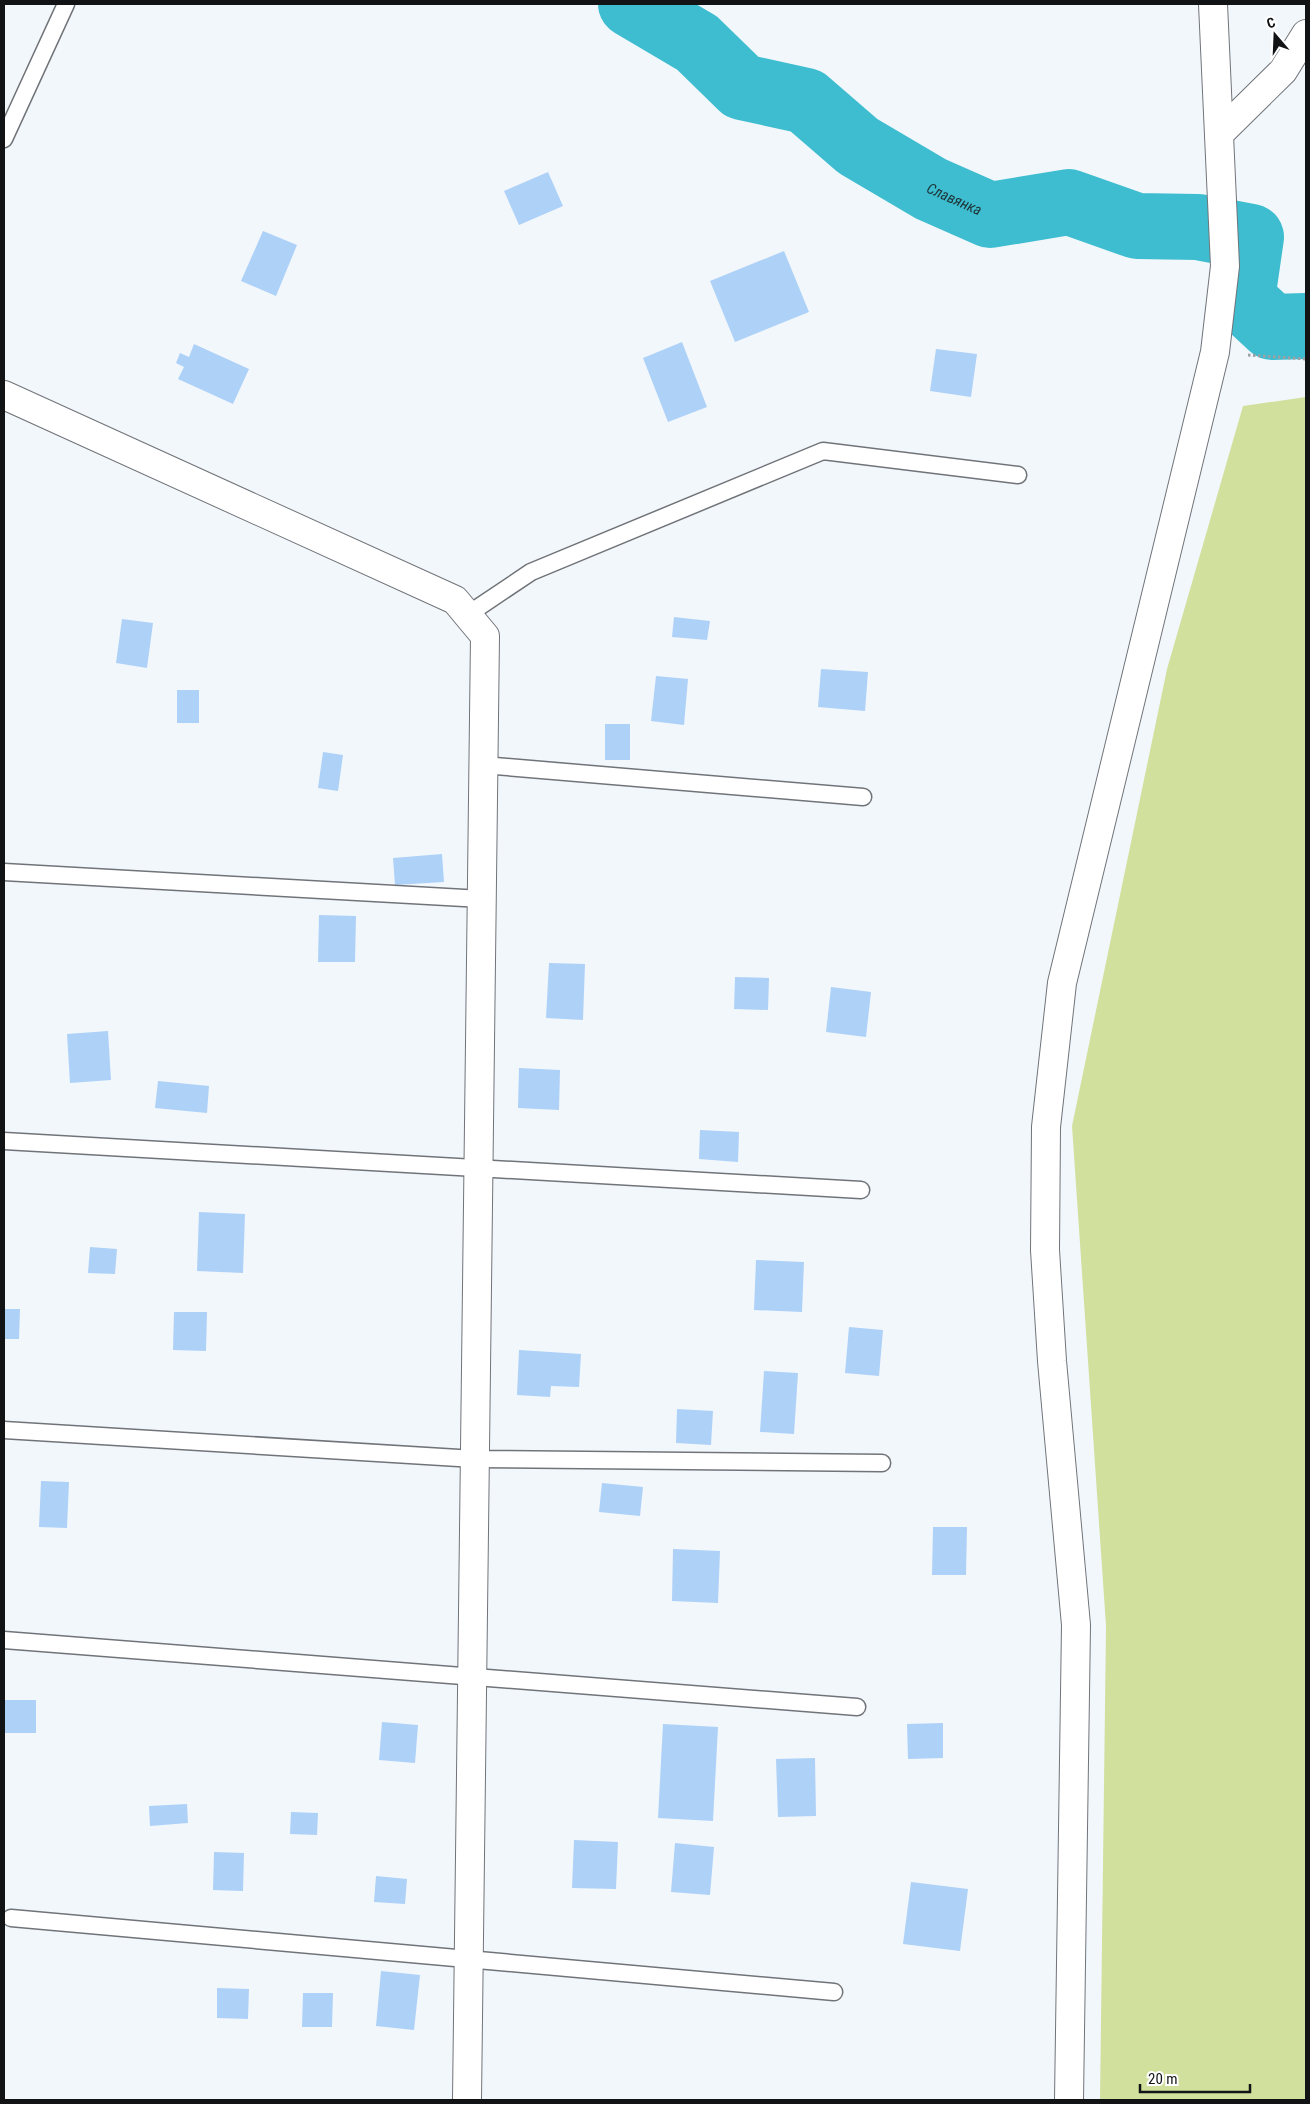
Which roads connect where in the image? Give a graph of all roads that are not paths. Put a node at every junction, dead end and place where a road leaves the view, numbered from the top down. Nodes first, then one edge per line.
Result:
1 (66, 4) edge
2 (1213, 4) edge
3 (1306, 34) edge
4 (1219, 134) junction
5 (4, 139) edge
6 (4, 395) edge
7 (1018, 475) dead end
8 (467, 615) junction
9 (483, 765) junction
10 (863, 797) dead end
11 (4, 872) edge
12 (482, 899) junction
13 (4, 1141) edge
14 (478, 1166) junction
15 (861, 1190) dead end
16 (4, 1430) edge
17 (475, 1459) junction
18 (882, 1464) dead end
19 (4, 1640) edge
20 (472, 1676) junction
21 (857, 1707) dead end
22 (11, 1918) dead end
23 (469, 1958) junction
24 (834, 1992) dead end
25 (468, 2100) edge
26 (1069, 2100) edge

1 - 5 lane
2 - 4 street
3 - 4 street
4 - 26 street
6 - 8 street
7 - 8 lane
8 - 9 street
9 - 10 lane
9 - 12 street
11 - 12 lane
12 - 14 street
13 - 14 lane
14 - 15 lane
14 - 17 street
16 - 17 lane
17 - 18 lane
17 - 20 street
19 - 20 lane
20 - 21 lane
20 - 23 street
22 - 23 lane
23 - 24 lane
23 - 25 street

